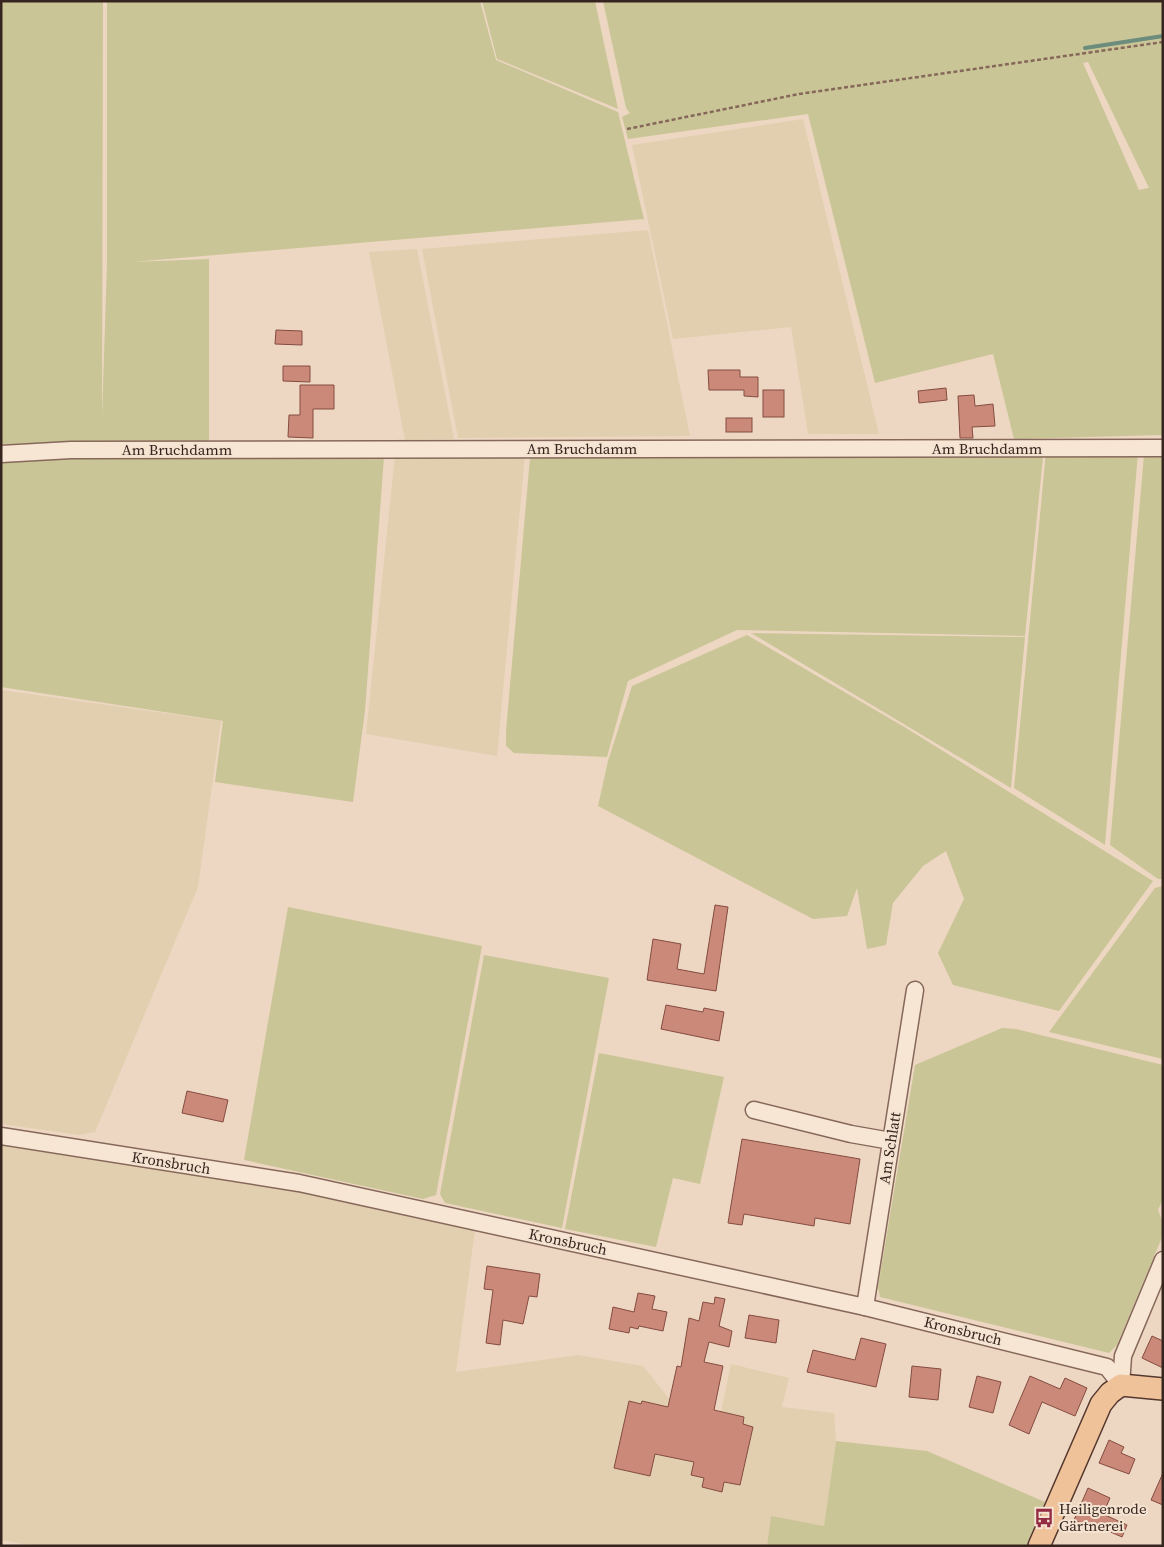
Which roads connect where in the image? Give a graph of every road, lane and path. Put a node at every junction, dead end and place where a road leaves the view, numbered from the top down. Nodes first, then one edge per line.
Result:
1 (1163, 42) edge
2 (627, 129) dead end
3 (1163, 448) edge
4 (1, 454) edge
5 (915, 990) dead end
6 (754, 1110) dead end
7 (1, 1136) edge
8 (891, 1141) junction
9 (1163, 1260) edge
10 (865, 1307) junction
11 (1121, 1385) junction
12 (1163, 1389) edge
13 (1039, 1546) edge

1 - 2 path
3 - 4 street, Am Bruchdamm
5 - 8 street, Am Schlatt
6 - 8 street
7 - 10 street, Kronsbruch
8 - 10 street, Am Schlatt
9 - 11 street
10 - 11 street, Kronsbruch
11 - 12 main road
11 - 13 main road

